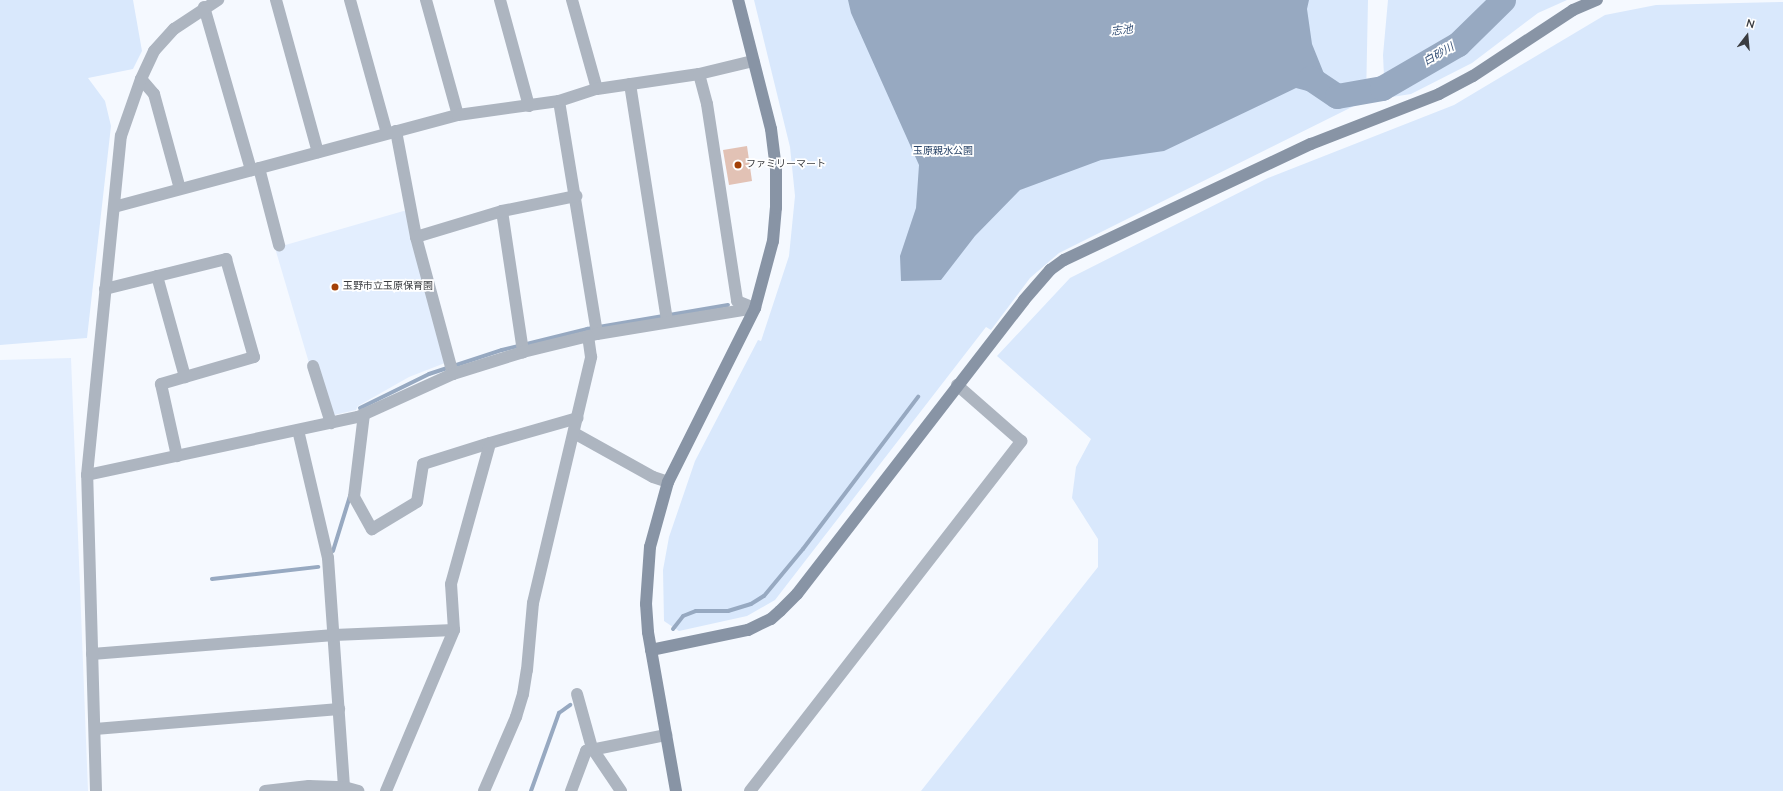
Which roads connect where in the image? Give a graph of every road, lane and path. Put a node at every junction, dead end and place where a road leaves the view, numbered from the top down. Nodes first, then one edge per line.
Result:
1 (218, 0) edge
2 (276, 0) edge
3 (350, 0) edge
4 (426, 0) edge
5 (500, 0) edge
6 (572, 0) edge
7 (738, 0) edge
8 (1597, 0) edge
9 (204, 7) junction
10 (753, 61) junction
11 (699, 74) junction
12 (141, 79) junction
13 (630, 84) junction
14 (597, 89) junction
15 (559, 101) junction
16 (529, 106) junction
17 (458, 115) junction
18 (392, 132) junction
19 (318, 152) junction
20 (255, 169) junction
21 (180, 189) junction
22 (576, 196) junction
23 (114, 207) junction
24 (502, 211) junction
25 (416, 237) junction
26 (279, 245) dead end
27 (157, 276) junction
28 (105, 289) junction
29 (755, 308) junction
30 (666, 317) junction
31 (594, 331) junction
32 (522, 347) junction
33 (313, 366) dead end
34 (452, 369) junction
35 (185, 376) junction
36 (957, 385) junction
37 (364, 414) junction
38 (578, 418) junction
39 (331, 423) junction
40 (298, 430) junction
41 (574, 434) junction
42 (490, 444) junction
43 (177, 456) junction
44 (87, 475) junction
45 (668, 482) junction
46 (454, 630) junction
47 (334, 635) junction
48 (651, 650) junction
49 (92, 654) junction
50 (577, 694) dead end
51 (339, 709) junction
52 (94, 729) junction
53 (666, 735) junction
54 (592, 748) junction
55 (344, 787) junction
56 (286, 790) edge
57 (572, 790) edge
58 (96, 791) edge
59 (265, 791) edge
60 (358, 791) edge
61 (386, 791) edge
62 (484, 791) edge
63 (620, 791) edge
64 (676, 791) edge
65 (750, 791) edge

1 - 9 street
2 - 19 street
3 - 18 street
4 - 17 street
5 - 16 street
6 - 14 street
7 - 10 street
8 - 36 street
9 - 12 street
9 - 20 street
10 - 11 street
10 - 29 street
11 - 13 street
11 - 29 street
12 - 21 street
12 - 23 street
13 - 14 street
13 - 30 street
14 - 15 street
15 - 16 street
15 - 22 street
16 - 17 street
17 - 18 street
18 - 19 street
18 - 25 street
19 - 20 street
20 - 21 street
20 - 26 street
21 - 23 street
22 - 24 street
22 - 31 street
23 - 28 street
24 - 25 street
24 - 32 street
25 - 34 street
27 - 28 street
27 - 35 street
27 - 35 street
28 - 44 street
29 - 30 street
29 - 45 street
30 - 31 street
31 - 32 street
31 - 38 street
32 - 34 street
33 - 39 street
34 - 37 street
35 - 43 street
36 - 48 street
36 - 65 street
37 - 39 street
37 - 42 street
38 - 41 street
38 - 42 street
39 - 40 street
40 - 43 street
40 - 47 street
41 - 45 street
41 - 62 street
42 - 46 street
43 - 44 street
44 - 49 street
45 - 48 street
46 - 47 street
46 - 61 street
47 - 49 street
47 - 51 street
48 - 53 street
49 - 52 street
50 - 54 street
51 - 52 street
51 - 55 street
52 - 58 street
53 - 54 street
53 - 64 street
54 - 57 street
54 - 63 street
55 - 56 street
55 - 60 street
56 - 59 street

